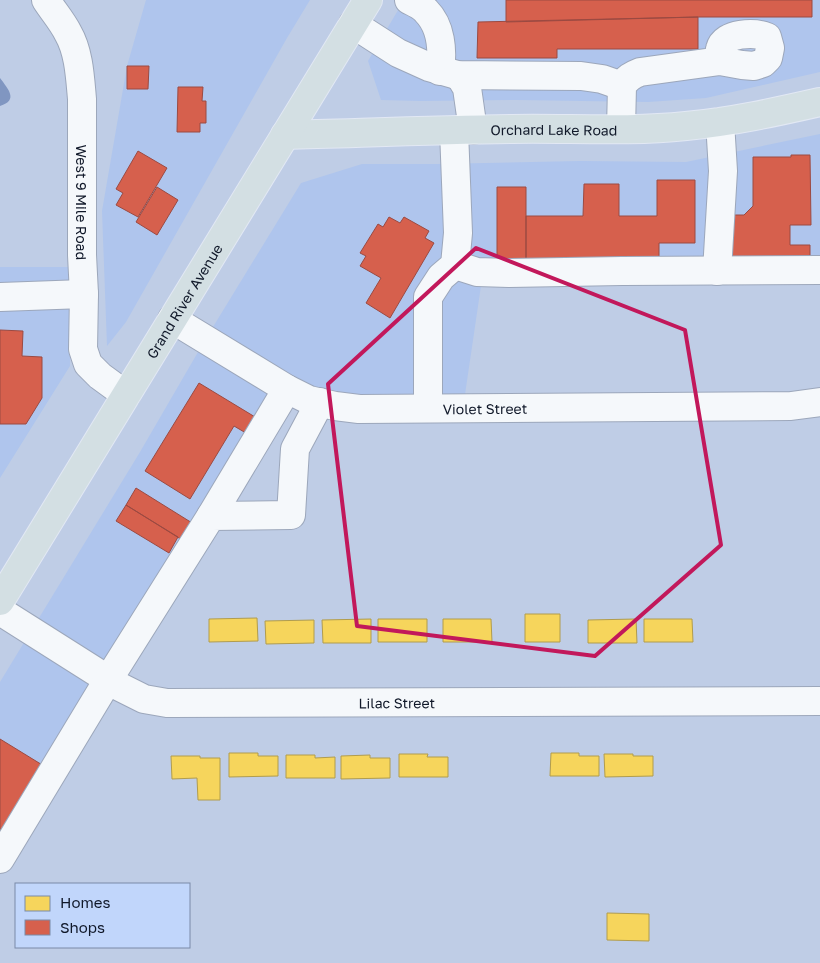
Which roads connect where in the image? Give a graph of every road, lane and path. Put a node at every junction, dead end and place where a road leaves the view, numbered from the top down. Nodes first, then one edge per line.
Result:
1 (46, 0) edge
2 (368, 0) edge
3 (409, 0) edge
4 (353, 24) junction
5 (720, 61) dead end
6 (449, 73) junction
7 (622, 86) junction
8 (820, 102) edge
9 (720, 122) junction
10 (621, 129) junction
11 (463, 130) junction
12 (285, 135) junction
13 (455, 265) junction
14 (820, 270) edge
15 (717, 271) junction
16 (84, 294) junction
17 (0, 297) edge
18 (172, 319) junction
19 (287, 389) junction
20 (126, 395) junction
21 (320, 402) junction
22 (820, 402) edge
23 (428, 408) junction
24 (211, 516) junction
25 (4, 586) edge
26 (0, 611) edge
27 (108, 680) junction
28 (820, 701) edge
29 (0, 859) edge

1 - 16 street, West 9 Mile Road
2 - 4 main road, Grand River Avenue
3 - 6 street
4 - 6 street
4 - 12 main road, Grand River Avenue
5 - 7 street
6 - 7 street
6 - 11 street
7 - 10 street
8 - 9 main road, Orchard Lake Road
9 - 10 main road, Orchard Lake Road
9 - 15 street
10 - 11 main road, Orchard Lake Road
11 - 12 main road, Orchard Lake Road
11 - 13 street
12 - 18 main road, Grand River Avenue
13 - 15 street
13 - 23 street
14 - 15 street
16 - 17 street
16 - 20 street, West 9 Mile Road
18 - 19 street, Violet Street
18 - 20 main road, Grand River Avenue
19 - 21 street, Violet Street
19 - 24 street
20 - 25 main road, Grand River Avenue
21 - 23 street, Violet Street
21 - 24 street
22 - 23 street, Violet Street
24 - 27 street
26 - 27 street, Lilac Street
27 - 28 street, Lilac Street
27 - 29 street

